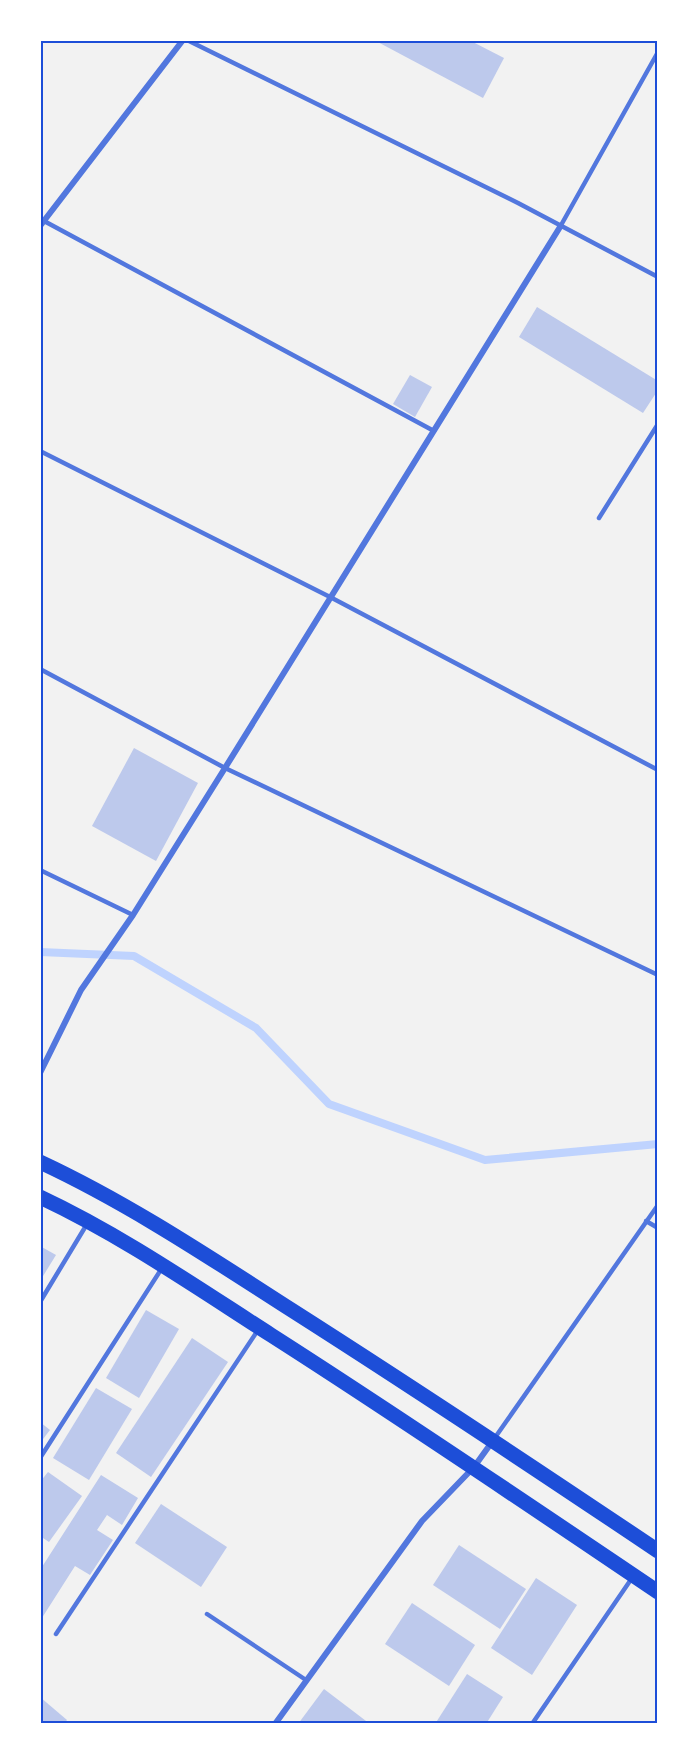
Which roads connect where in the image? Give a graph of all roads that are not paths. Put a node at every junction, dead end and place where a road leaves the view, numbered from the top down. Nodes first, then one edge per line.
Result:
1 (185, 40) edge
2 (657, 52) edge
3 (42, 222) edge
4 (560, 226) junction
5 (657, 277) edge
6 (657, 424) edge
7 (434, 431) junction
8 (40, 451) edge
9 (599, 518) dead end
10 (332, 598) junction
11 (40, 669) edge
12 (225, 768) junction
13 (657, 770) edge
14 (40, 870) edge
15 (133, 915) junction
16 (657, 975) edge
17 (40, 1073) edge
18 (40, 1162) edge
19 (40, 1197) edge
20 (657, 1205) edge
21 (646, 1221) junction
22 (89, 1222) junction
23 (657, 1228) edge
24 (164, 1266) junction
25 (40, 1302) edge
26 (260, 1328) junction
27 (493, 1440) junction
28 (40, 1458) edge
29 (474, 1467) junction
30 (657, 1551) edge
31 (633, 1575) junction
32 (657, 1592) edge
33 (207, 1614) dead end
34 (56, 1634) dead end
35 (306, 1680) junction
36 (274, 1724) edge
37 (532, 1724) edge

1 - 3 street
1 - 4 lane
2 - 4 lane
3 - 7 lane
4 - 5 lane
4 - 7 street
6 - 9 lane
7 - 10 street
8 - 10 lane
10 - 12 street
10 - 13 lane
11 - 12 lane
12 - 15 street
12 - 16 lane
14 - 15 lane
15 - 17 street
18 - 27 main road
19 - 22 main road
20 - 21 lane
21 - 23 lane
21 - 27 lane
22 - 24 main road
22 - 25 lane
24 - 26 main road
24 - 28 lane
26 - 29 main road
26 - 34 lane
27 - 29 street
27 - 30 main road
29 - 31 main road
29 - 35 street
31 - 32 main road
31 - 37 lane
33 - 35 lane
35 - 36 street

